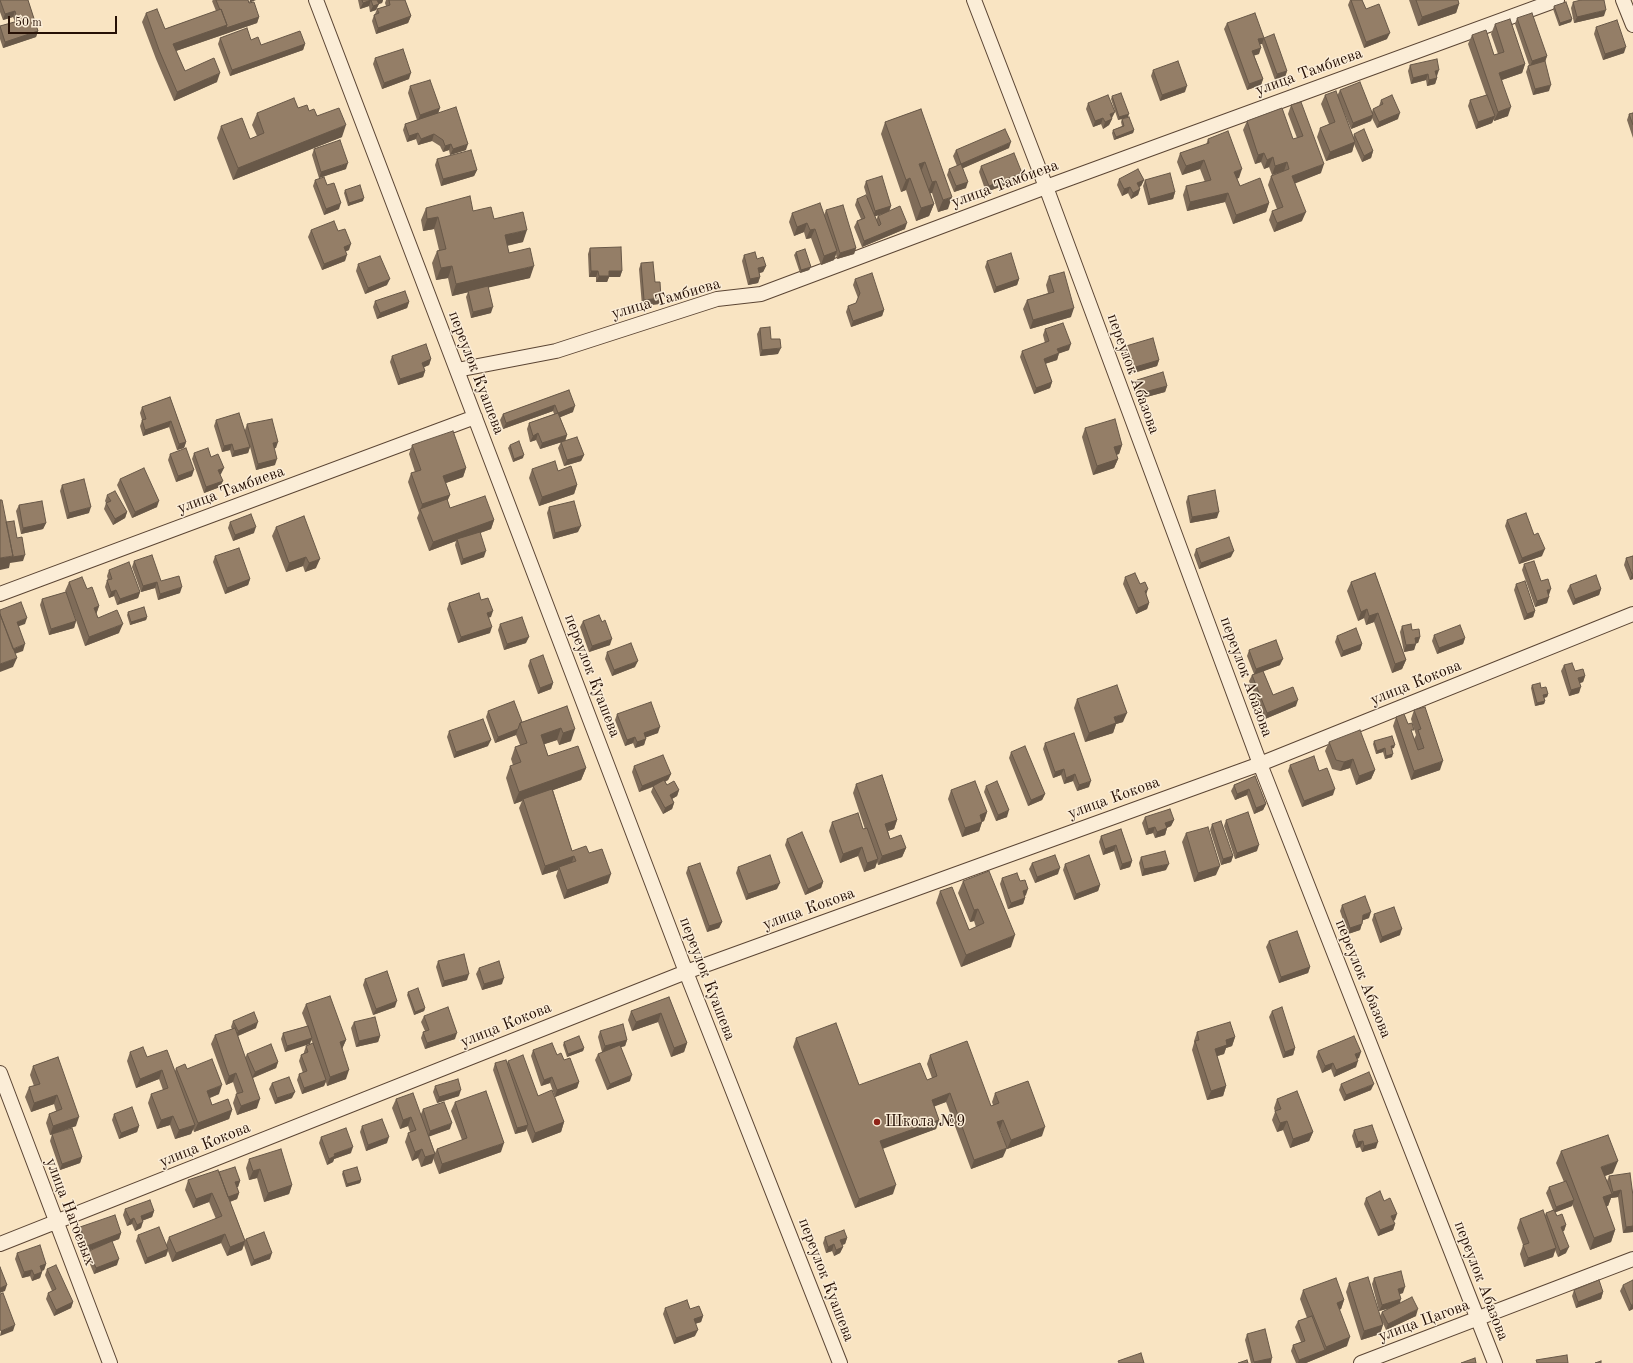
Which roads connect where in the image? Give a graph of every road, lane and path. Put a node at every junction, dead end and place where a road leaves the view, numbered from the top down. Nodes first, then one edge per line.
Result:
1 (316, 0) edge
2 (974, 0) edge
3 (1557, 0) edge
4 (1624, 0) edge
5 (1633, 25) edge
6 (1046, 187) junction
7 (457, 370) junction
8 (475, 417) junction
9 (0, 594) edge
10 (1633, 614) edge
11 (1260, 764) junction
12 (686, 972) junction
13 (0, 1073) edge
14 (56, 1223) junction
15 (0, 1244) edge
16 (1633, 1259) edge
17 (1479, 1319) junction
18 (110, 1363) edge
19 (840, 1363) edge
20 (1361, 1363) edge
21 (1495, 1363) edge

1 - 7 street, переулок Куашева
2 - 6 street, переулок Абазова
3 - 6 street, улица Тамбиева
4 - 5 street
6 - 7 street, улица Тамбиева
6 - 11 street, переулок Абазова
7 - 8 street, переулок Куашева
8 - 9 street, улица Тамбиева
8 - 12 street, переулок Куашева
10 - 11 street, улица Кокова
11 - 12 street, улица Кокова
11 - 17 street, переулок Абазова
12 - 14 street, улица Кокова
12 - 19 street, переулок Куашева
13 - 14 street, улица Нагоевых
14 - 15 street, улица Кокова
14 - 18 street, улица Нагоевых
16 - 17 street, улица Цагова
17 - 20 street, улица Цагова
17 - 21 street, переулок Абазова

